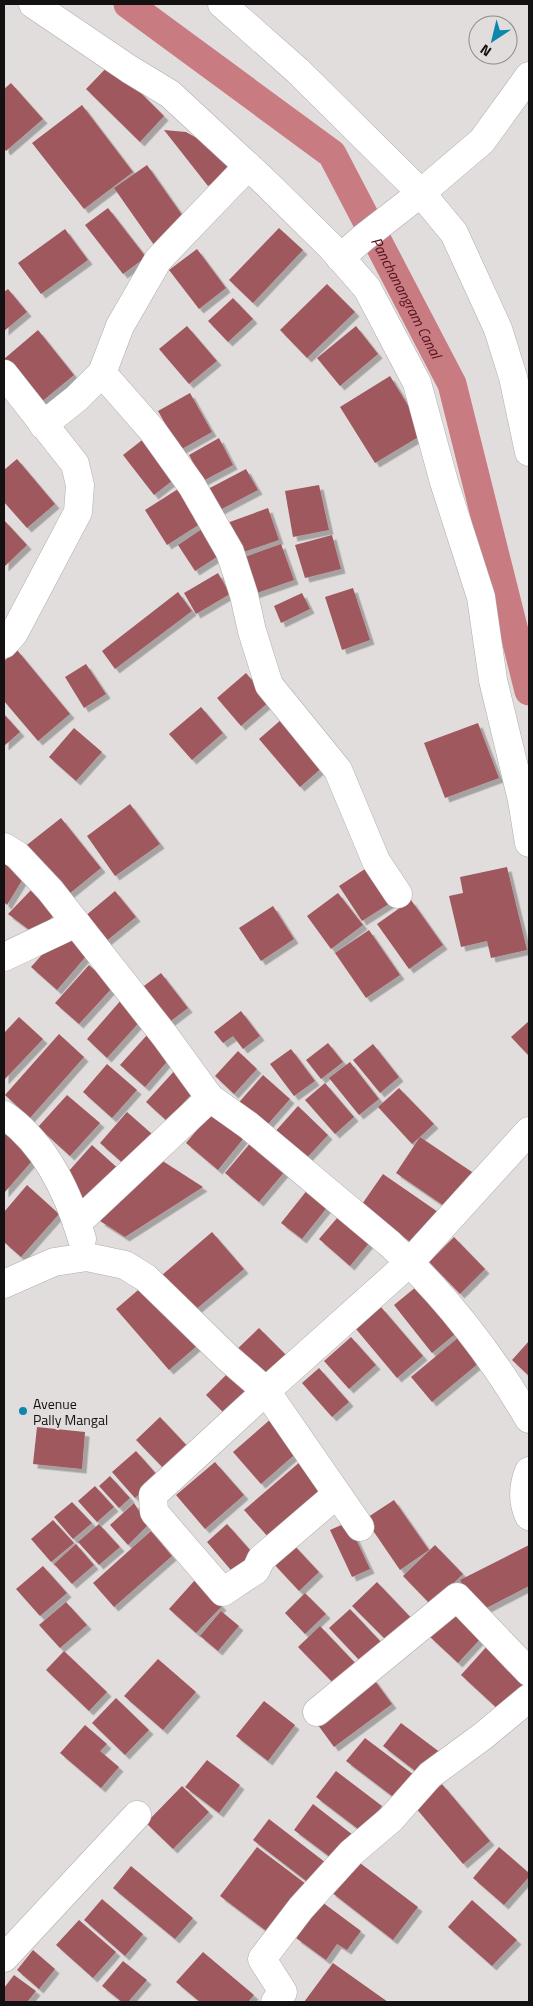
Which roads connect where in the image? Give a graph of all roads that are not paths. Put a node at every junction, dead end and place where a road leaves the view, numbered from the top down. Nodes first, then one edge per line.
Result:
1 (33, 4) edge
2 (222, 4) edge
3 (529, 76) edge
4 (248, 166) junction
5 (410, 201) junction
6 (340, 258) junction
7 (102, 373) junction
8 (4, 374) edge
9 (43, 425) junction
10 (529, 452) edge
11 (4, 644) edge
12 (529, 843) edge
13 (4, 847) edge
14 (398, 894) dead end
15 (76, 923) junction
16 (4, 957) edge
17 (210, 1098) junction
18 (4, 1115) edge
19 (529, 1131) edge
20 (77, 1223) junction
21 (87, 1257) junction
22 (410, 1262) junction
23 (4, 1284) edge
24 (266, 1391) junction
25 (529, 1419) edge
26 (529, 1471) edge
27 (337, 1494) junction
28 (529, 1516) edge
29 (360, 1527) dead end
30 (529, 1672) edge
31 (529, 1698) edge
32 (318, 1712) dead end
33 (137, 1815) dead end
34 (4, 1958) edge
35 (274, 2002) edge

1 - 4 street
2 - 5 street
3 - 5 street
4 - 6 street
4 - 7 street
5 - 6 street
5 - 10 street
6 - 12 street
7 - 9 street
7 - 14 street
8 - 9 street
9 - 11 street
13 - 15 street
15 - 16 street
15 - 17 street
17 - 20 street
17 - 22 street
18 - 20 street
19 - 22 street
20 - 21 street
21 - 23 street
21 - 24 street
22 - 24 street
22 - 25 street
24 - 27 street
24 - 27 street
26 - 28 street
27 - 29 street
30 - 32 street
31 - 35 street
33 - 34 street

